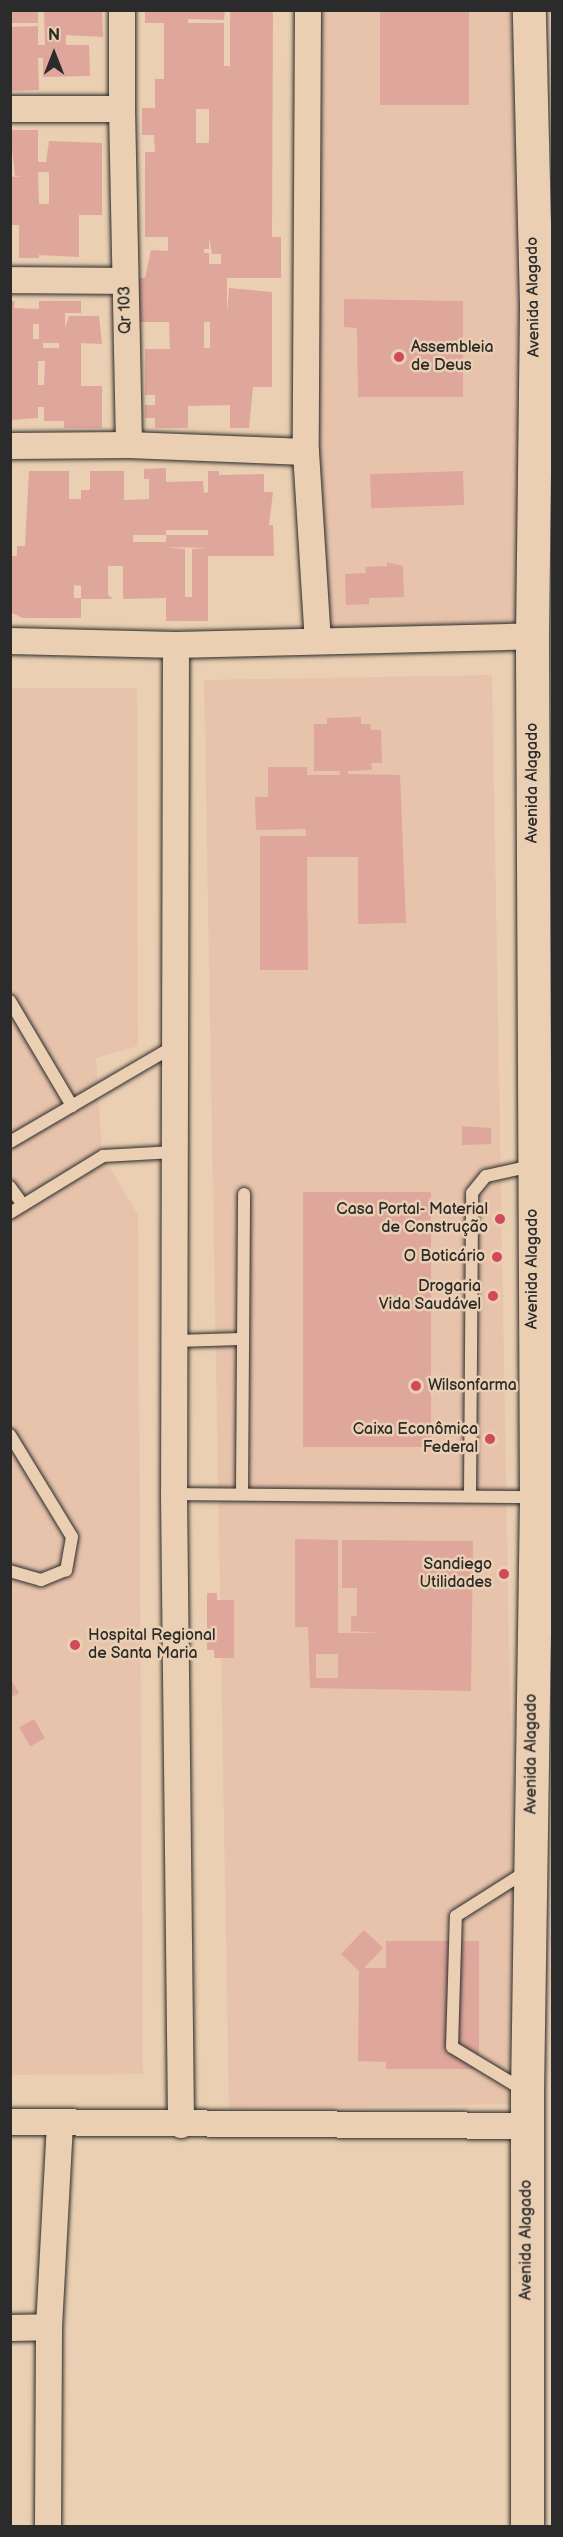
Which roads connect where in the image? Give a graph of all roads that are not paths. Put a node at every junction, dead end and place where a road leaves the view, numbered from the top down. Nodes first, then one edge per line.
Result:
1 (122, 10) edge
2 (308, 10) edge
3 (529, 10) edge
4 (529, 76) junction
5 (10, 109) edge
6 (122, 109) junction
7 (552, 112) edge
8 (552, 143) edge
9 (552, 248) edge
10 (10, 280) edge
11 (125, 281) junction
12 (544, 304) edge
13 (129, 445) junction
14 (10, 447) edge
15 (306, 452) junction
16 (532, 636) junction
17 (10, 641) edge
18 (318, 641) junction
19 (176, 645) junction
20 (10, 1000) edge
21 (178, 1044) junction
22 (72, 1106) junction
23 (10, 1142) edge
24 (174, 1152) junction
25 (533, 1166) junction
26 (10, 1187) edge
27 (243, 1194) dead end
28 (23, 1206) junction
29 (10, 1213) edge
30 (243, 1339) junction
31 (174, 1341) junction
32 (10, 1435) edge
33 (242, 1492) junction
34 (174, 1494) junction
35 (470, 1496) junction
36 (536, 1497) junction
37 (10, 1571) edge
38 (542, 1622) edge
39 (538, 1854) edge
40 (527, 2093) junction
41 (10, 2122) edge
42 (60, 2124) junction
43 (181, 2125) junction
44 (527, 2126) junction
45 (49, 2327) junction
46 (10, 2328) edge
47 (48, 2526) edge
48 (527, 2526) edge

1 - 6 street, Qr 103
2 - 15 street
3 - 4 main road, Avenida Alagado
4 - 7 main road
4 - 12 main road, Avenida Alagado
5 - 6 street
6 - 11 street, Qr 103
8 - 9 main road
10 - 11 street
11 - 13 street, Qr 103
12 - 16 main road, Avenida Alagado
13 - 14 street
13 - 15 street
15 - 18 street
16 - 18 street
16 - 25 main road, Avenida Alagado
17 - 19 street
18 - 19 street
19 - 21 street
20 - 22 lane
21 - 22 lane
21 - 24 street
22 - 23 lane
24 - 28 lane
24 - 31 street
25 - 35 lane
25 - 36 main road, Avenida Alagado
26 - 28 lane
27 - 30 lane
28 - 29 lane
30 - 31 lane
30 - 33 lane
31 - 34 street
32 - 37 lane
33 - 34 lane
33 - 35 lane
34 - 43 street
35 - 36 lane
36 - 38 main road, Avenida Alagado
38 - 39 main road, Avenida Alagado
39 - 40 main road, Avenida Alagado
39 - 40 lane
40 - 44 main road, Avenida Alagado
41 - 42 street
42 - 43 street
42 - 45 street
43 - 44 street
44 - 48 main road, Avenida Alagado
45 - 46 street
45 - 47 street

